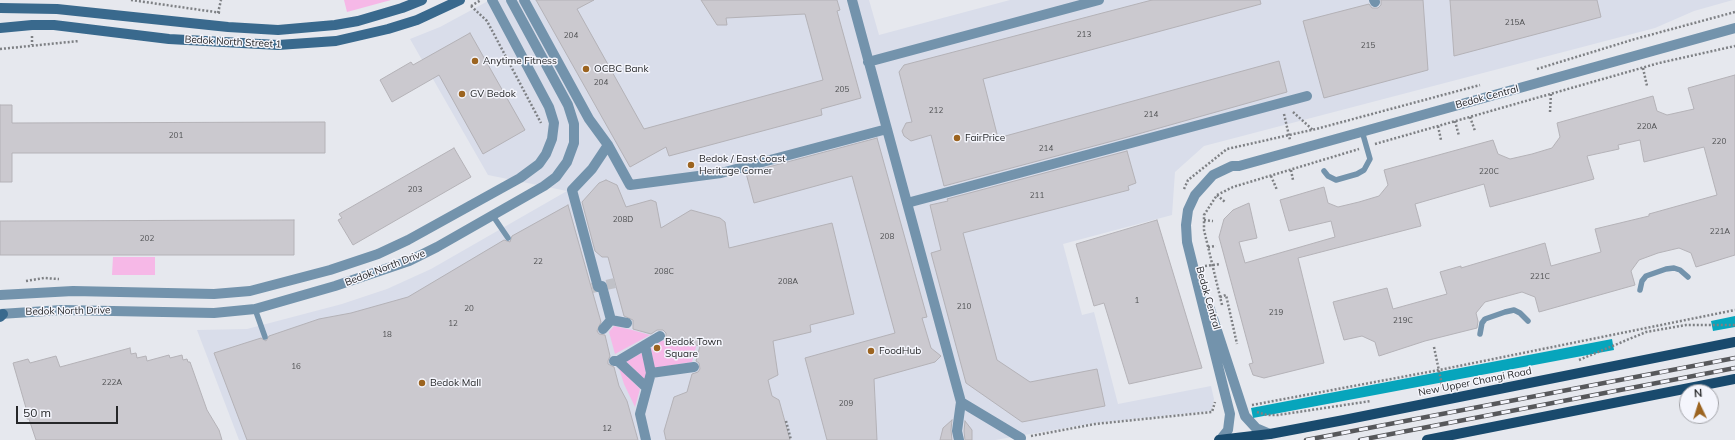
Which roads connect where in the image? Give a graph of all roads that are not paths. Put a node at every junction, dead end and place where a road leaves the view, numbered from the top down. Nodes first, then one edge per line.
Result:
1 (422, 0) edge
2 (460, 0) edge
3 (492, 0) edge
4 (511, 0) edge
5 (524, 0) edge
6 (852, 0) edge
7 (1099, 0) edge
8 (0, 8) edge
9 (0, 28) edge
10 (1735, 28) edge
11 (868, 62) junction
12 (1306, 96) dead end
13 (887, 129) junction
14 (1362, 131) junction
15 (608, 145) junction
16 (1239, 166) junction
17 (1324, 172) dead end
18 (907, 203) junction
19 (493, 216) junction
20 (508, 238) dead end
21 (1688, 277) dead end
22 (1640, 290) dead end
23 (0, 295) edge
24 (254, 309) junction
25 (1, 315) edge
26 (611, 320) junction
27 (1528, 321) dead end
28 (627, 323) dead end
29 (603, 329) dead end
30 (1480, 334) dead end
31 (660, 336) dead end
32 (265, 337) dead end
33 (1735, 342) edge
34 (645, 345) junction
35 (694, 366) dead end
36 (651, 373) junction
37 (1735, 379) edge
38 (647, 388) junction
39 (960, 402) junction
40 (1270, 434) junction
41 (1021, 438) road end
42 (646, 440) edge
43 (959, 440) edge
44 (1220, 440) edge
45 (1427, 440) edge

1 - 8 street, Bedok North Street 1
2 - 9 street, Bedok North Street 1
3 - 23 street, Bedok North Drive
4 - 19 street, Bedok North Drive
5 - 15 street
6 - 11 street
7 - 11 street
10 - 14 street, Bedok Central
11 - 13 street
12 - 18 street
13 - 15 street
13 - 18 street
14 - 16 street, Bedok Central
14 - 17 lane
15 - 26 street
16 - 40 street, Bedok Central
16 - 44 street, Bedok Central
18 - 39 street
19 - 20 lane
19 - 24 street, Bedok North Drive
21 - 22 lane
24 - 25 street, Bedok North Drive
24 - 32 lane
26 - 28 street
26 - 29 street
27 - 30 lane
31 - 34 street
33 - 40 main road, New Upper Changi Road
34 - 36 street
34 - 38 street
35 - 36 street
36 - 38 street
37 - 45 main road
38 - 42 street
39 - 41 street
39 - 43 street
40 - 44 main road, New Upper Changi Road

